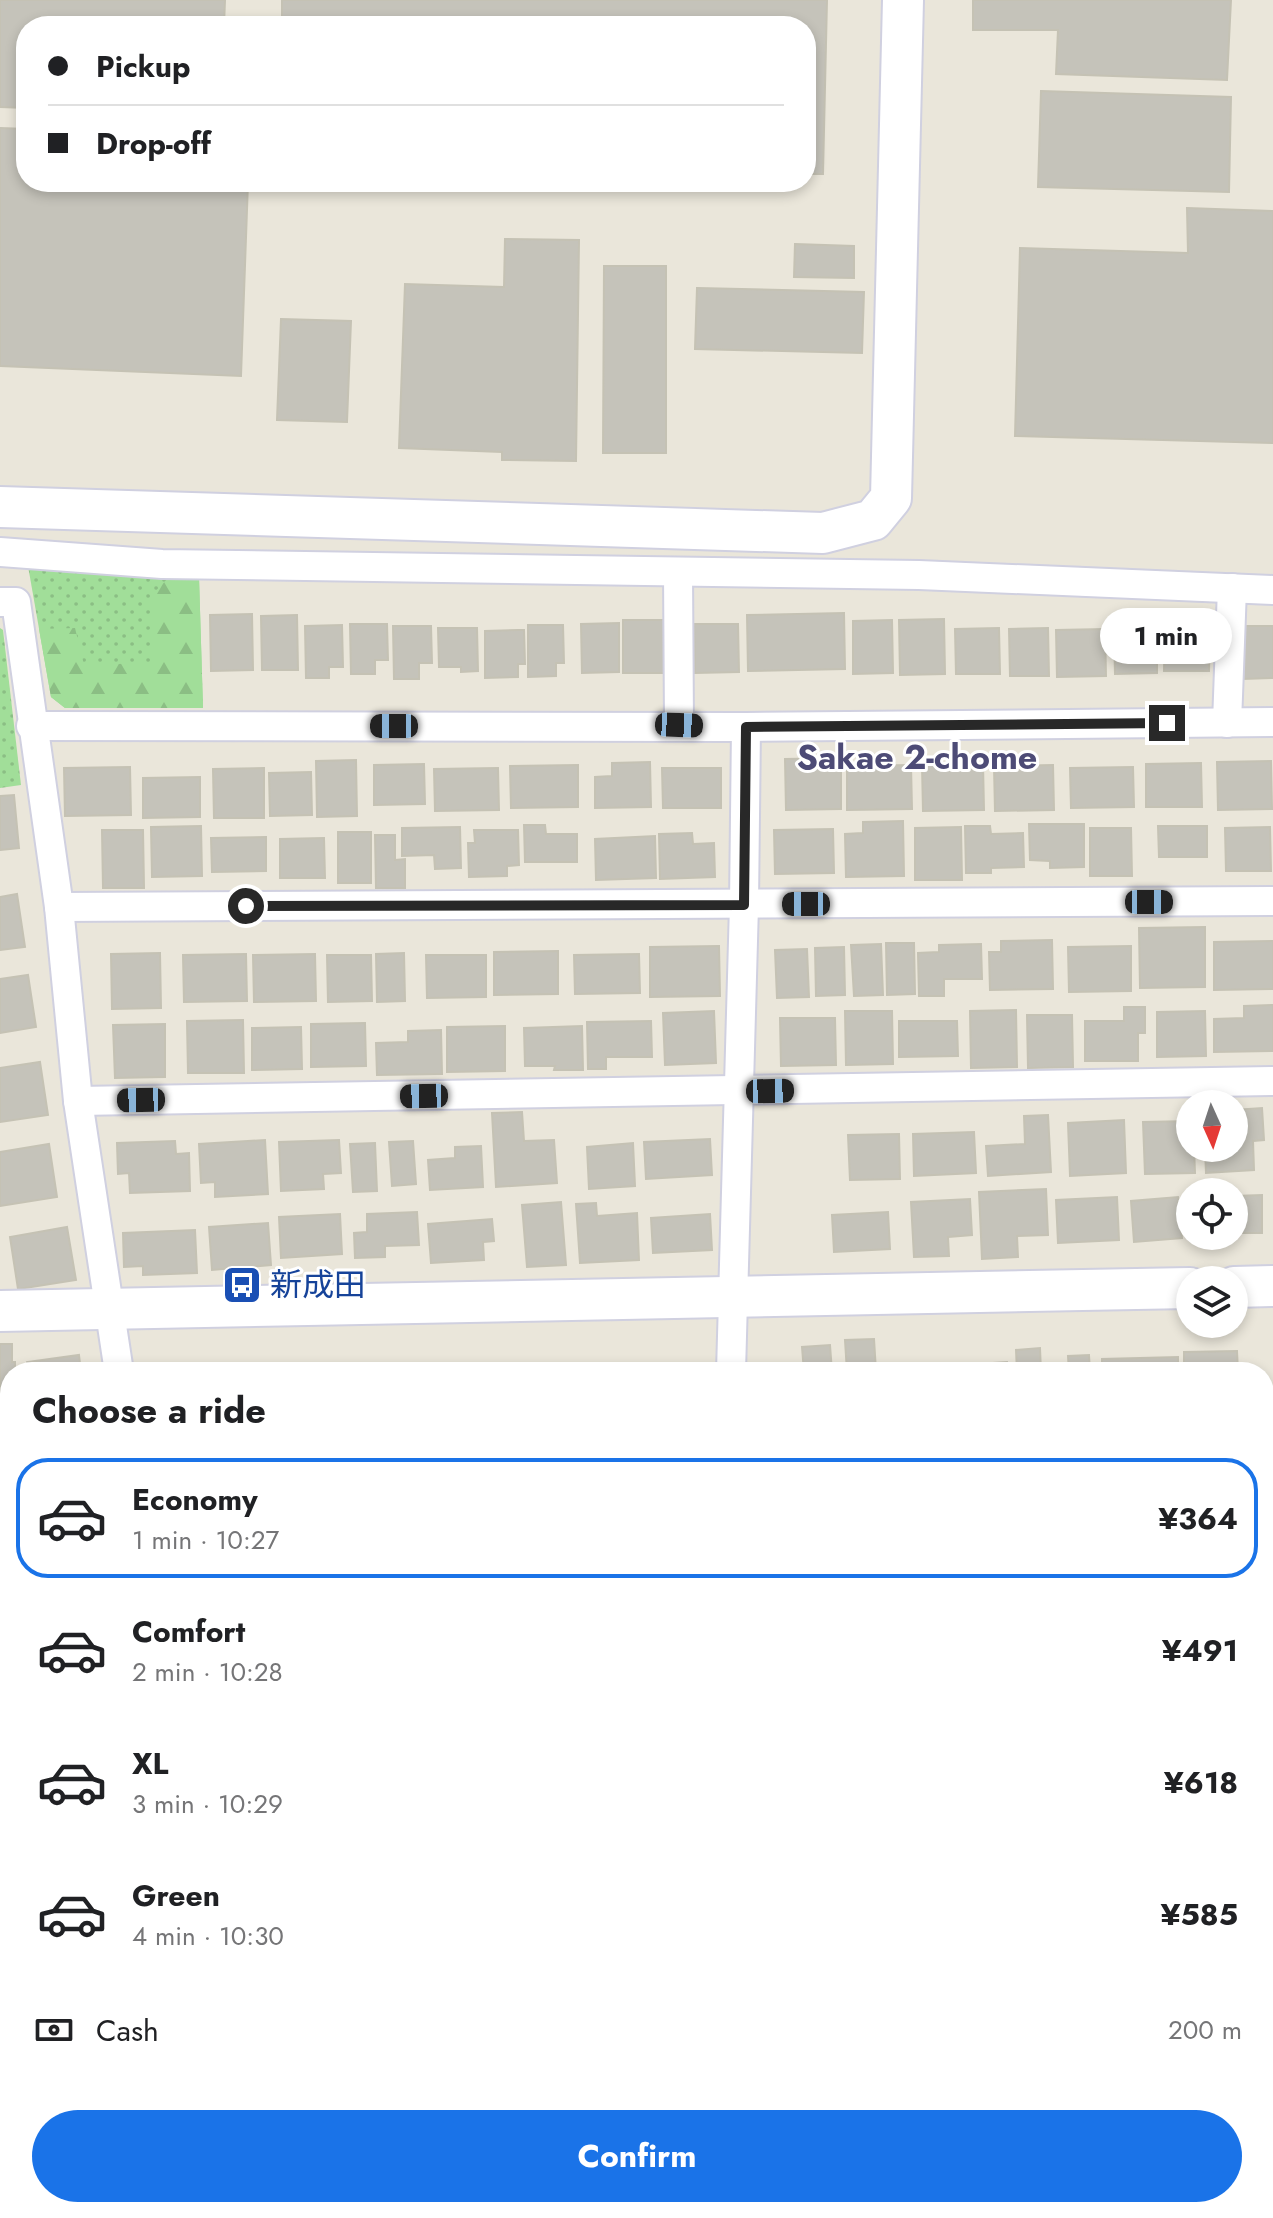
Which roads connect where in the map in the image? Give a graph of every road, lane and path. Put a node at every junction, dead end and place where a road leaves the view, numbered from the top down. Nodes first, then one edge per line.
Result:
1 (903, 0) edge
2 (0, 507) edge
3 (0, 552) edge
4 (678, 572) junction
5 (1232, 588) junction
6 (1273, 590) edge
7 (0, 602) edge
8 (1273, 722) edge
9 (1227, 723) junction
10 (679, 725) junction
11 (31, 726) junction
12 (746, 727) junction
13 (1273, 901) edge
14 (744, 905) junction
15 (59, 907) junction
16 (1273, 1081) edge
17 (738, 1092) junction
18 (78, 1101) junction
19 (1273, 1286) edge
20 (1248, 1287) edge
21 (1176, 1288) edge
22 (733, 1295) junction
23 (110, 1310) junction
24 (0, 1311) edge
25 (118, 1362) edge
26 (731, 1362) edge

1 - 2 street
3 - 4 street
4 - 5 street
4 - 10 street
5 - 6 street
5 - 9 street
7 - 11 street
8 - 9 street
9 - 12 street
10 - 11 street
10 - 12 street
11 - 15 street
12 - 14 street
13 - 14 street
14 - 15 street
14 - 17 street
15 - 18 street
16 - 17 street
17 - 18 street
17 - 22 street
18 - 23 street
19 - 20 street
21 - 22 street
22 - 23 street
22 - 26 street
23 - 24 street
23 - 25 street

